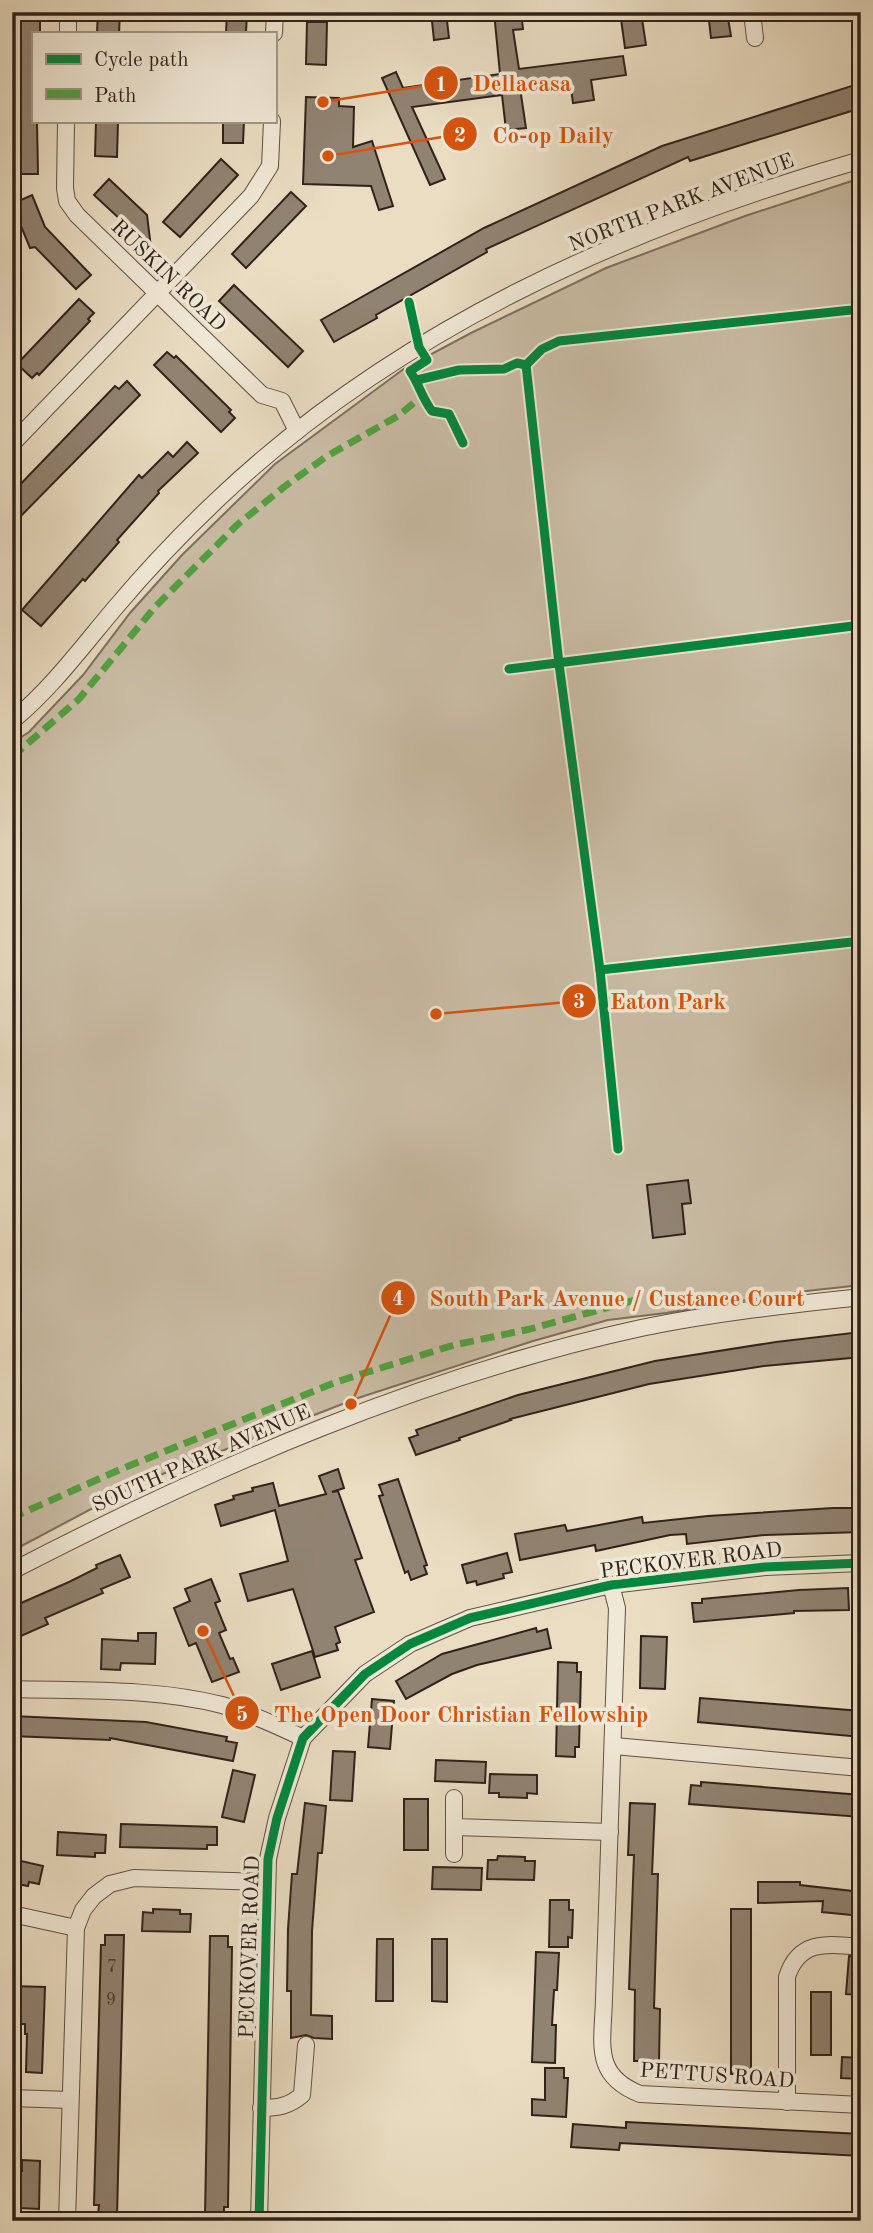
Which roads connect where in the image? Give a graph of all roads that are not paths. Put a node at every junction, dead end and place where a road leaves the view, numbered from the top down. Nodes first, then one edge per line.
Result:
1 (68, 12) edge
2 (275, 12) edge
3 (751, 12) edge
4 (68, 32) edge
5 (274, 32) edge
6 (755, 38) dead end
7 (66, 122) edge
8 (272, 122) edge
9 (861, 160) edge
10 (158, 293) junction
11 (297, 431) junction
12 (12, 444) edge
13 (12, 721) edge
14 (861, 1297) edge
15 (861, 1563) edge
16 (12, 1571) edge
17 (611, 1585) junction
18 (12, 1689) edge
19 (303, 1738) junction
20 (614, 1746) junction
21 (861, 1768) edge
22 (454, 1798) dead end
23 (454, 1827) junction
24 (610, 1832) junction
25 (453, 1854) dead end
26 (265, 1882) junction
27 (12, 1914) edge
28 (76, 1928) junction
29 (861, 1947) edge
30 (306, 2045) dead end
31 (12, 2098) edge
32 (69, 2101) junction
33 (787, 2102) junction
34 (861, 2105) edge
35 (261, 2108) junction
36 (67, 2221) edge
37 (259, 2221) edge

1 - 4 street
2 - 5 street
3 - 6 street
7 - 10 street, RUSKIN ROAD
8 - 10 street
9 - 11 street, NORTH PARK AVENUE
10 - 11 street, RUSKIN ROAD
10 - 12 street
11 - 13 street, NORTH PARK AVENUE
14 - 16 street, SOUTH PARK AVENUE
15 - 17 street, PECKOVER ROAD
17 - 19 street, PECKOVER ROAD
17 - 20 street, PETTUS ROAD
18 - 19 street
19 - 26 street, PECKOVER ROAD
20 - 21 street
20 - 24 street, PETTUS ROAD
22 - 23 street
23 - 24 street
23 - 25 street
24 - 33 street, PETTUS ROAD
26 - 28 street
26 - 35 street, PECKOVER ROAD
27 - 28 street
28 - 32 street
29 - 33 street
30 - 35 street
31 - 32 street
32 - 36 street
33 - 34 street, PETTUS ROAD
35 - 37 street, PECKOVER ROAD

